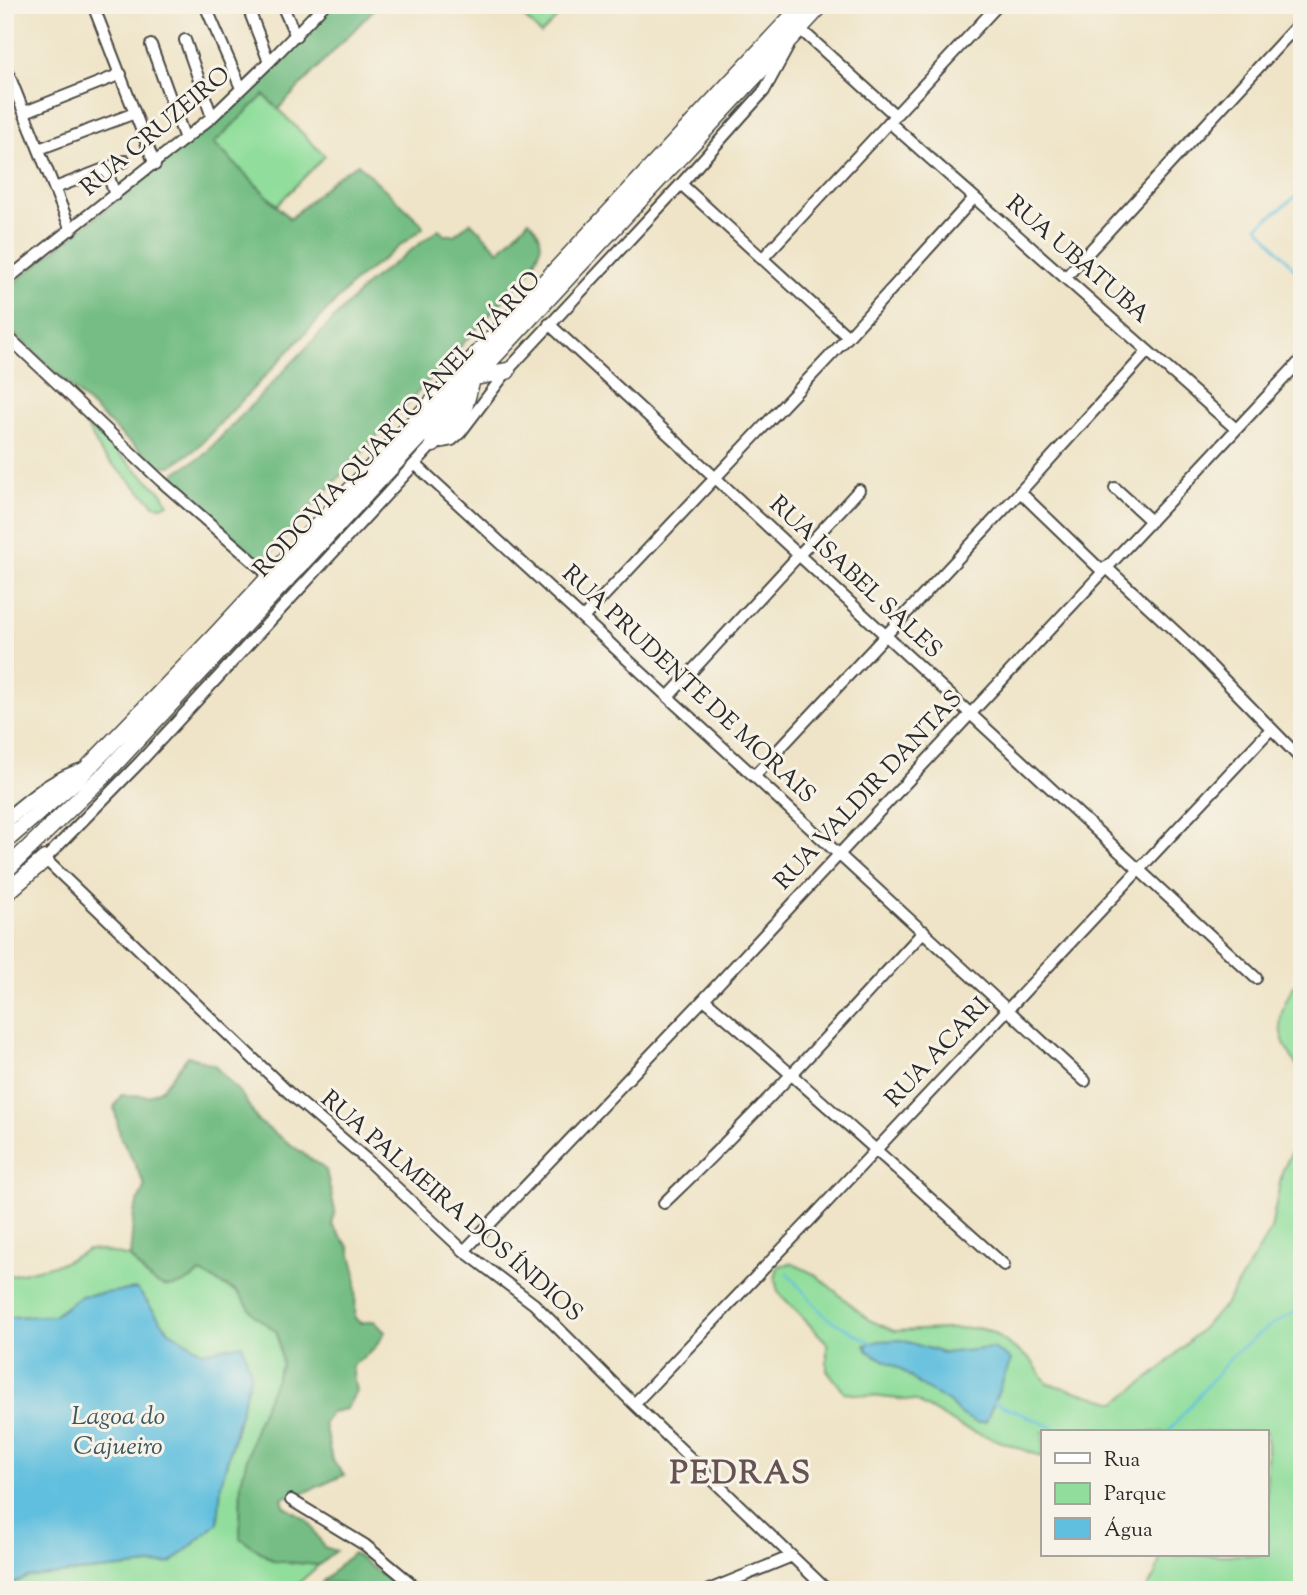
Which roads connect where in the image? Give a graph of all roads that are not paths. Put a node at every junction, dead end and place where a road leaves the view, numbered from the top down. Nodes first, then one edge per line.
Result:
1 (93, 5) edge
2 (205, 5) edge
3 (247, 5) edge
4 (282, 5) edge
5 (324, 5) edge
6 (803, 5) edge
7 (821, 5) edge
8 (998, 5) edge
9 (1302, 20) edge
10 (798, 29) junction
11 (296, 36) junction
12 (185, 40) dead end
13 (151, 45) dead end
14 (269, 62) junction
15 (5, 65) edge
16 (121, 74) junction
17 (241, 88) junction
18 (25, 112) junction
19 (135, 114) junction
20 (212, 117) junction
21 (892, 118) junction
22 (185, 139) junction
23 (39, 149) junction
24 (125, 161) dead end
25 (155, 164) junction
26 (106, 169) junction
27 (681, 184) junction
28 (55, 188) junction
29 (115, 195) junction
30 (974, 198) junction
31 (71, 230) junction
32 (762, 259) junction
33 (1065, 278) junction
34 (5, 281) edge
35 (549, 324) junction
36 (5, 334) edge
37 (848, 337) junction
38 (1148, 351) junction
39 (1302, 359) edge
40 (507, 371) junction
41 (473, 379) junction
42 (1236, 429) junction
43 (433, 444) junction
44 (415, 464) junction
45 (715, 476) junction
46 (1115, 488) dead end
47 (859, 490) dead end
48 (1020, 492) junction
49 (1151, 521) junction
50 (799, 555) junction
51 (1104, 569) junction
52 (271, 577) junction
53 (583, 618) junction
54 (885, 635) junction
55 (668, 697) junction
56 (971, 713) junction
57 (1271, 729) junction
58 (1302, 760) edge
59 (754, 776) junction
60 (8, 831) edge
61 (30, 848) junction
62 (839, 852) junction
63 (45, 859) junction
64 (1139, 870) junction
65 (5, 871) edge
66 (5, 894) edge
67 (924, 931) junction
68 (1256, 978) dead end
69 (704, 999) junction
70 (1008, 1009) junction
71 (793, 1074) junction
72 (1085, 1081) dead end
73 (875, 1151) junction
74 (664, 1203) dead end
75 (464, 1251) junction
76 (1004, 1265) dead end
77 (634, 1404) junction
78 (291, 1500) dead end
79 (792, 1556) junction
80 (419, 1590) edge
81 (709, 1590) edge
82 (827, 1590) edge

1 - 16 street
2 - 17 street
3 - 14 street
4 - 11 street
5 - 11 street, RUA CRUZEIRO
6 - 52 highway, RODOVIA QUARTO ANEL VIÁRIO
7 - 10 highway, RODOVIA QUARTO ANEL VIÁRIO
8 - 21 street
9 - 33 street
10 - 21 street, RUA UBATUBA
10 - 27 street
10 - 41 highway, RODOVIA QUARTO ANEL VIÁRIO
11 - 14 street, RUA CRUZEIRO
12 - 20 street
13 - 22 street
14 - 17 street, RUA CRUZEIRO
15 - 18 street
16 - 18 street
16 - 19 street
17 - 20 street, RUA CRUZEIRO
18 - 23 street
19 - 23 street
19 - 25 street
20 - 22 street, RUA CRUZEIRO
21 - 30 street, RUA UBATUBA
21 - 32 street
22 - 25 street, RUA CRUZEIRO
23 - 28 street
24 - 26 street
25 - 29 street, RUA CRUZEIRO
26 - 28 street
26 - 29 street
27 - 32 street
27 - 35 street
28 - 31 street
29 - 31 street, RUA CRUZEIRO
30 - 33 street, RUA UBATUBA
30 - 37 street
31 - 34 street, RUA CRUZEIRO
32 - 37 street
33 - 38 street, RUA UBATUBA
35 - 40 street
35 - 45 street, RUA ISABEL SALES
36 - 52 street
37 - 45 street
38 - 42 street, RUA UBATUBA
38 - 48 street
39 - 42 street, RUA VALDIR DANTAS
40 - 41 highway
40 - 43 street
41 - 43 highway
41 - 61 highway, RODOVIA QUARTO ANEL VIÁRIO
42 - 49 street, RUA VALDIR DANTAS
43 - 44 street
44 - 53 street, RUA PRUDENTE DE MORAIS
44 - 63 street
45 - 50 street, RUA ISABEL SALES
45 - 53 street
46 - 49 street
47 - 50 street
48 - 51 street
48 - 54 street
49 - 51 street, RUA VALDIR DANTAS
50 - 54 street, RUA ISABEL SALES
50 - 55 street
51 - 56 street, RUA VALDIR DANTAS
51 - 57 street
52 - 60 highway, RODOVIA QUARTO ANEL VIÁRIO
53 - 55 street, RUA PRUDENTE DE MORAIS
54 - 56 street, RUA ISABEL SALES
54 - 59 street
55 - 59 street, RUA PRUDENTE DE MORAIS
56 - 62 street, RUA VALDIR DANTAS
56 - 64 street, RUA ISABEL SALES
57 - 58 street
57 - 64 street, RUA ACARI
59 - 62 street, RUA PRUDENTE DE MORAIS
60 - 61 highway
61 - 65 highway, RODOVIA QUARTO ANEL VIÁRIO
62 - 67 street, RUA PRUDENTE DE MORAIS
62 - 69 street, RUA VALDIR DANTAS
63 - 66 highway
63 - 75 street, RUA PALMEIRA DOS ÍNDIOS
64 - 68 street, RUA ISABEL SALES
64 - 70 street, RUA ACARI
67 - 70 street, RUA PRUDENTE DE MORAIS
67 - 71 street
69 - 71 street
69 - 75 street, RUA VALDIR DANTAS
70 - 72 street, RUA PRUDENTE DE MORAIS
70 - 73 street, RUA ACARI
71 - 73 street
71 - 74 street
73 - 76 street
73 - 77 street, RUA ACARI
75 - 77 street, RUA PALMEIRA DOS ÍNDIOS
77 - 79 street, RUA PALMEIRA DOS ÍNDIOS
78 - 80 street
79 - 81 street
79 - 82 street, RUA PALMEIRA DOS ÍNDIOS

